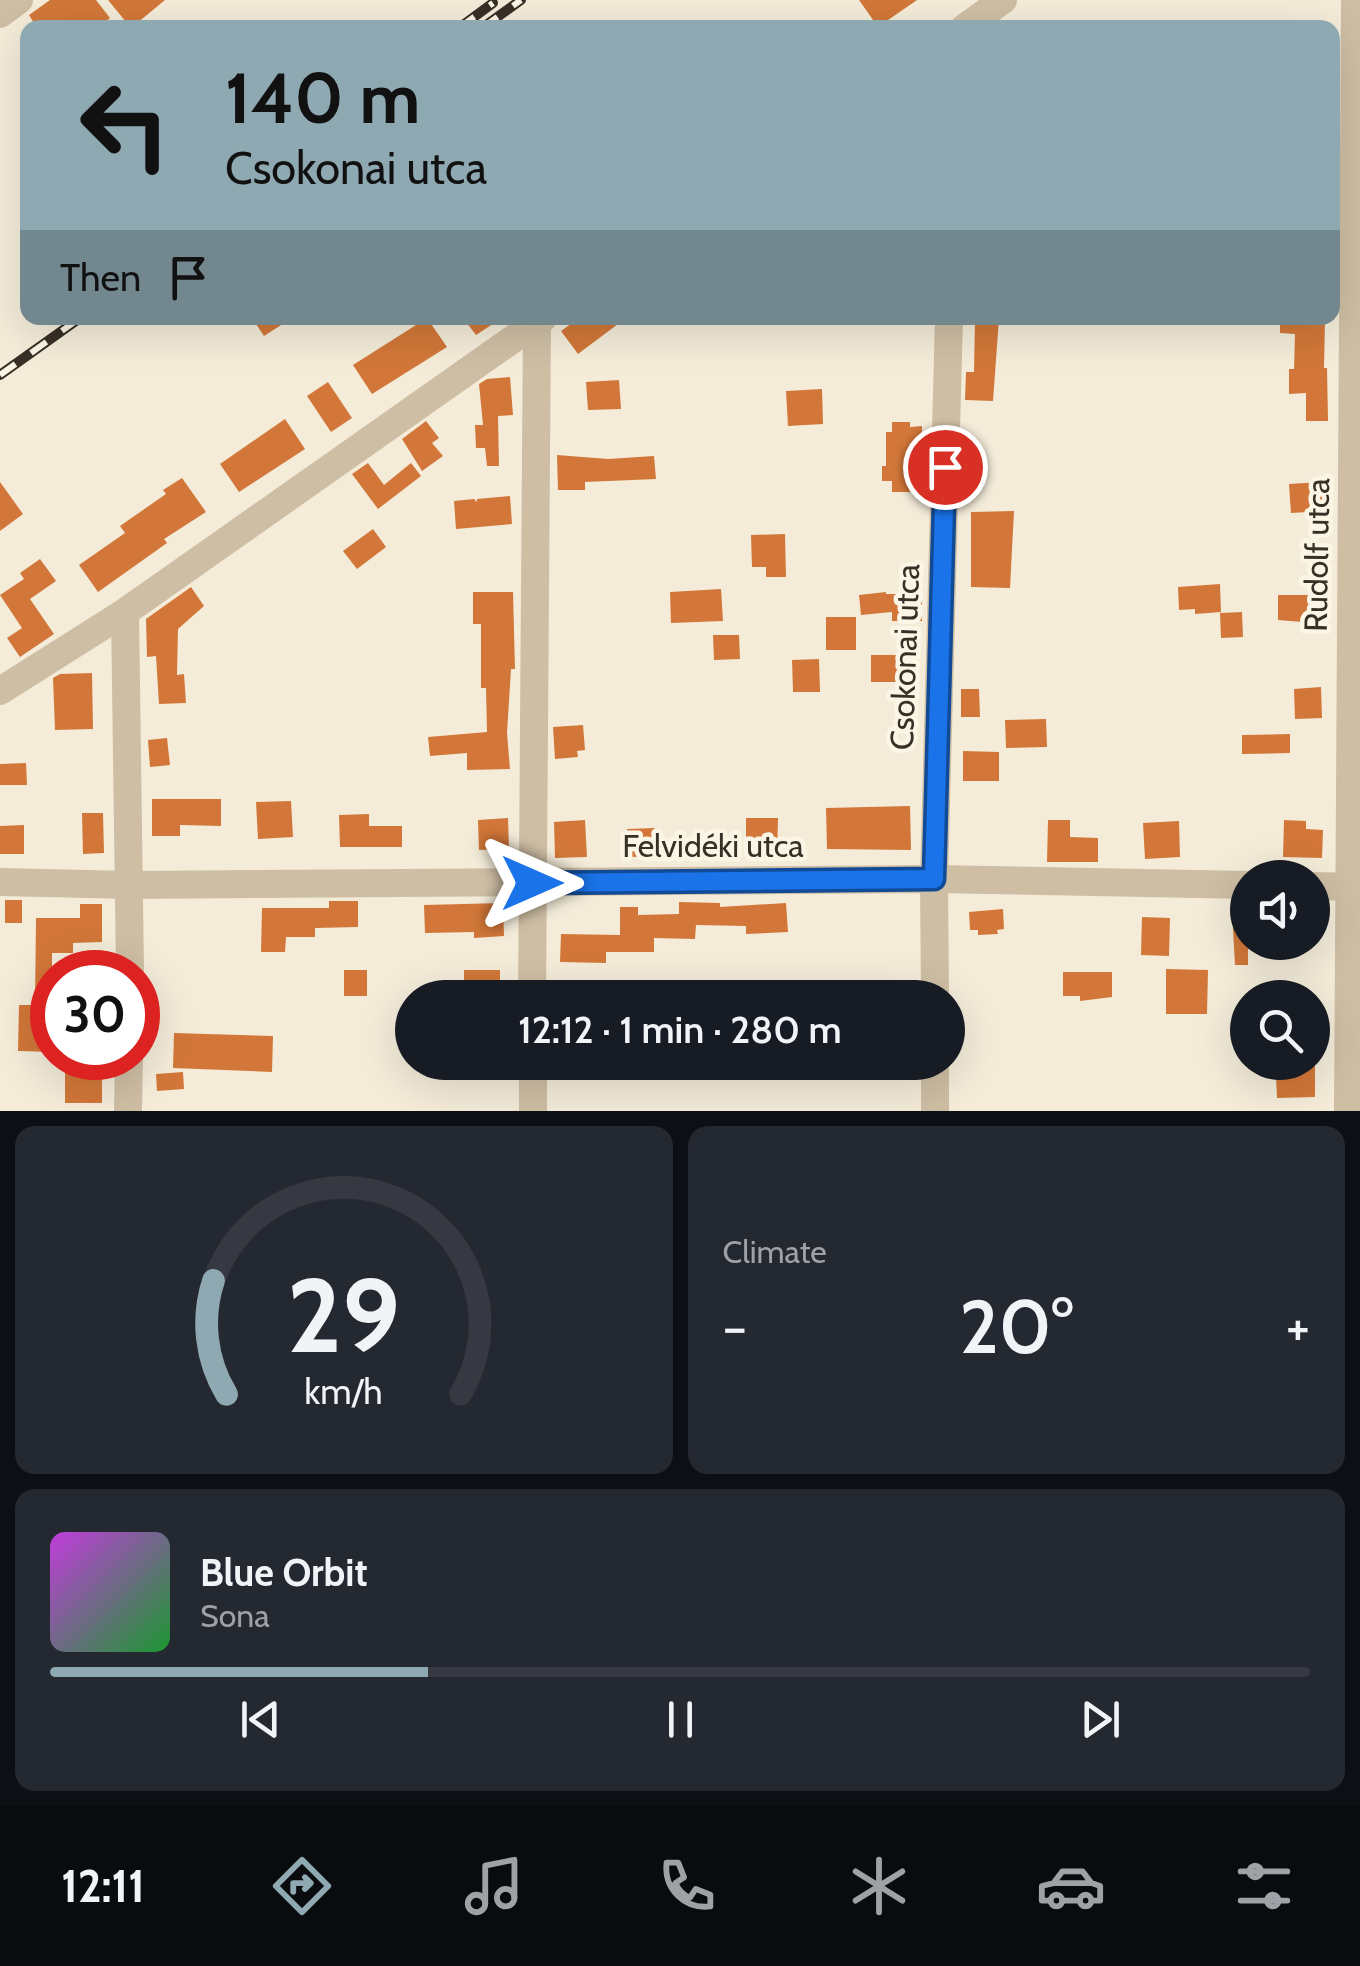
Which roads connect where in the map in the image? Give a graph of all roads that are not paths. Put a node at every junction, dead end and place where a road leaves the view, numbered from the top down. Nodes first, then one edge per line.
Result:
1 (18, 0) edge
2 (1003, 0) edge
3 (1355, 0) edge
4 (0, 14) edge
5 (975, 20) edge
6 (1350, 147) edge
7 (533, 325) edge
8 (540, 325) edge
9 (949, 325) edge
10 (126, 612) junction
11 (0, 691) edge
12 (934, 879) junction
13 (0, 882) edge
14 (532, 883) junction
15 (1230, 885) edge
16 (131, 886) junction
17 (1355, 886) edge
18 (130, 950) edge
19 (532, 980) edge
20 (934, 980) edge
21 (129, 1080) edge
22 (533, 1080) edge
23 (935, 1080) edge
24 (128, 1111) edge
25 (533, 1111) edge
26 (935, 1111) edge
27 (1348, 1111) edge

1 - 4 street
2 - 5 street
3 - 6 street, Rudolf utca
6 - 17 street, Rudolf utca
7 - 10 street
8 - 14 street
9 - 12 street, Csokonai utca
10 - 11 street
10 - 16 street
12 - 14 street, Felvidéki utca
12 - 15 street, Felvidéki utca
12 - 20 street, Csokonai utca
13 - 16 street, Felvidéki utca
14 - 16 street, Felvidéki utca
14 - 19 street
16 - 18 street
17 - 27 street, Rudolf utca
21 - 24 street
22 - 25 street
23 - 26 street

